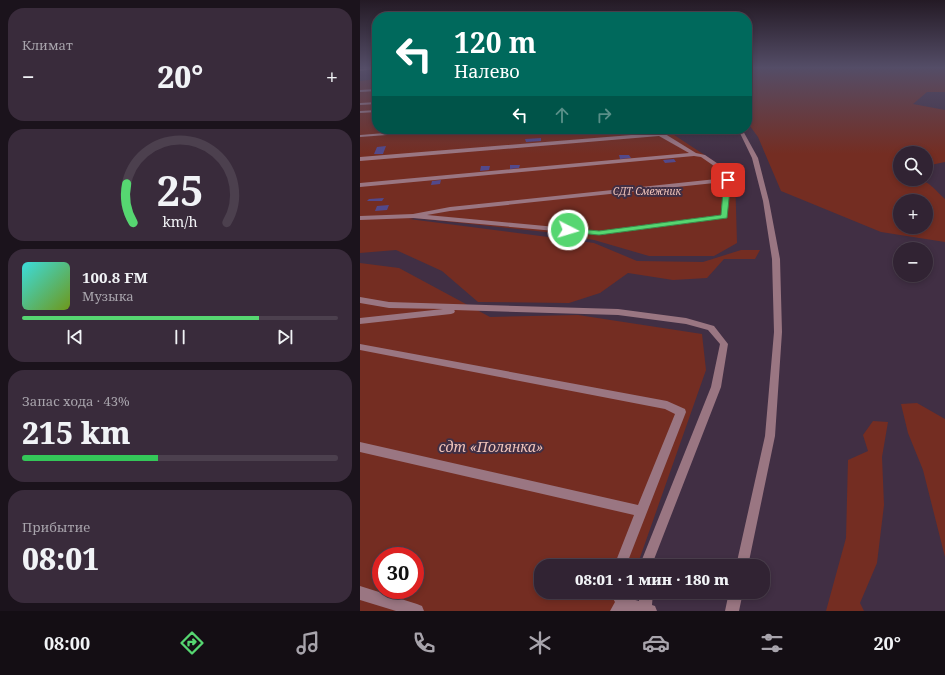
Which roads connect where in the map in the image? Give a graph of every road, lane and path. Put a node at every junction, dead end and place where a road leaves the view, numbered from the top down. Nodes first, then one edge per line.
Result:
1 (372, 103) edge
2 (360, 104) edge
3 (372, 111) edge
4 (360, 112) edge
5 (387, 134) edge
6 (660, 134) joint
7 (743, 134) edge
8 (360, 136) edge
9 (694, 154) junction
10 (360, 159) edge
11 (728, 180) junction
12 (360, 185) edge
13 (413, 216) junction
14 (360, 218) edge
15 (360, 300) edge
16 (478, 308) junction
17 (360, 322) edge
18 (360, 347) edge
19 (360, 447) edge
20 (642, 511) junction
21 (623, 559) edge
22 (648, 559) edge
23 (744, 559) edge
24 (360, 593) edge
25 (646, 599) edge
26 (735, 599) edge
27 (619, 602) edge
28 (647, 610) edge
29 (417, 611) edge
30 (732, 611) edge

1 - 2 street
3 - 4 street
5 - 8 street
6 - 9 street
6 - 10 street
7 - 23 street
9 - 11 street
9 - 12 street
11 - 13 street
11 - 13 street
13 - 14 street
15 - 16 street
16 - 17 street
16 - 22 street
18 - 20 street
19 - 20 street
20 - 21 street
24 - 29 street
25 - 28 street
26 - 30 street
27 - 28 street

